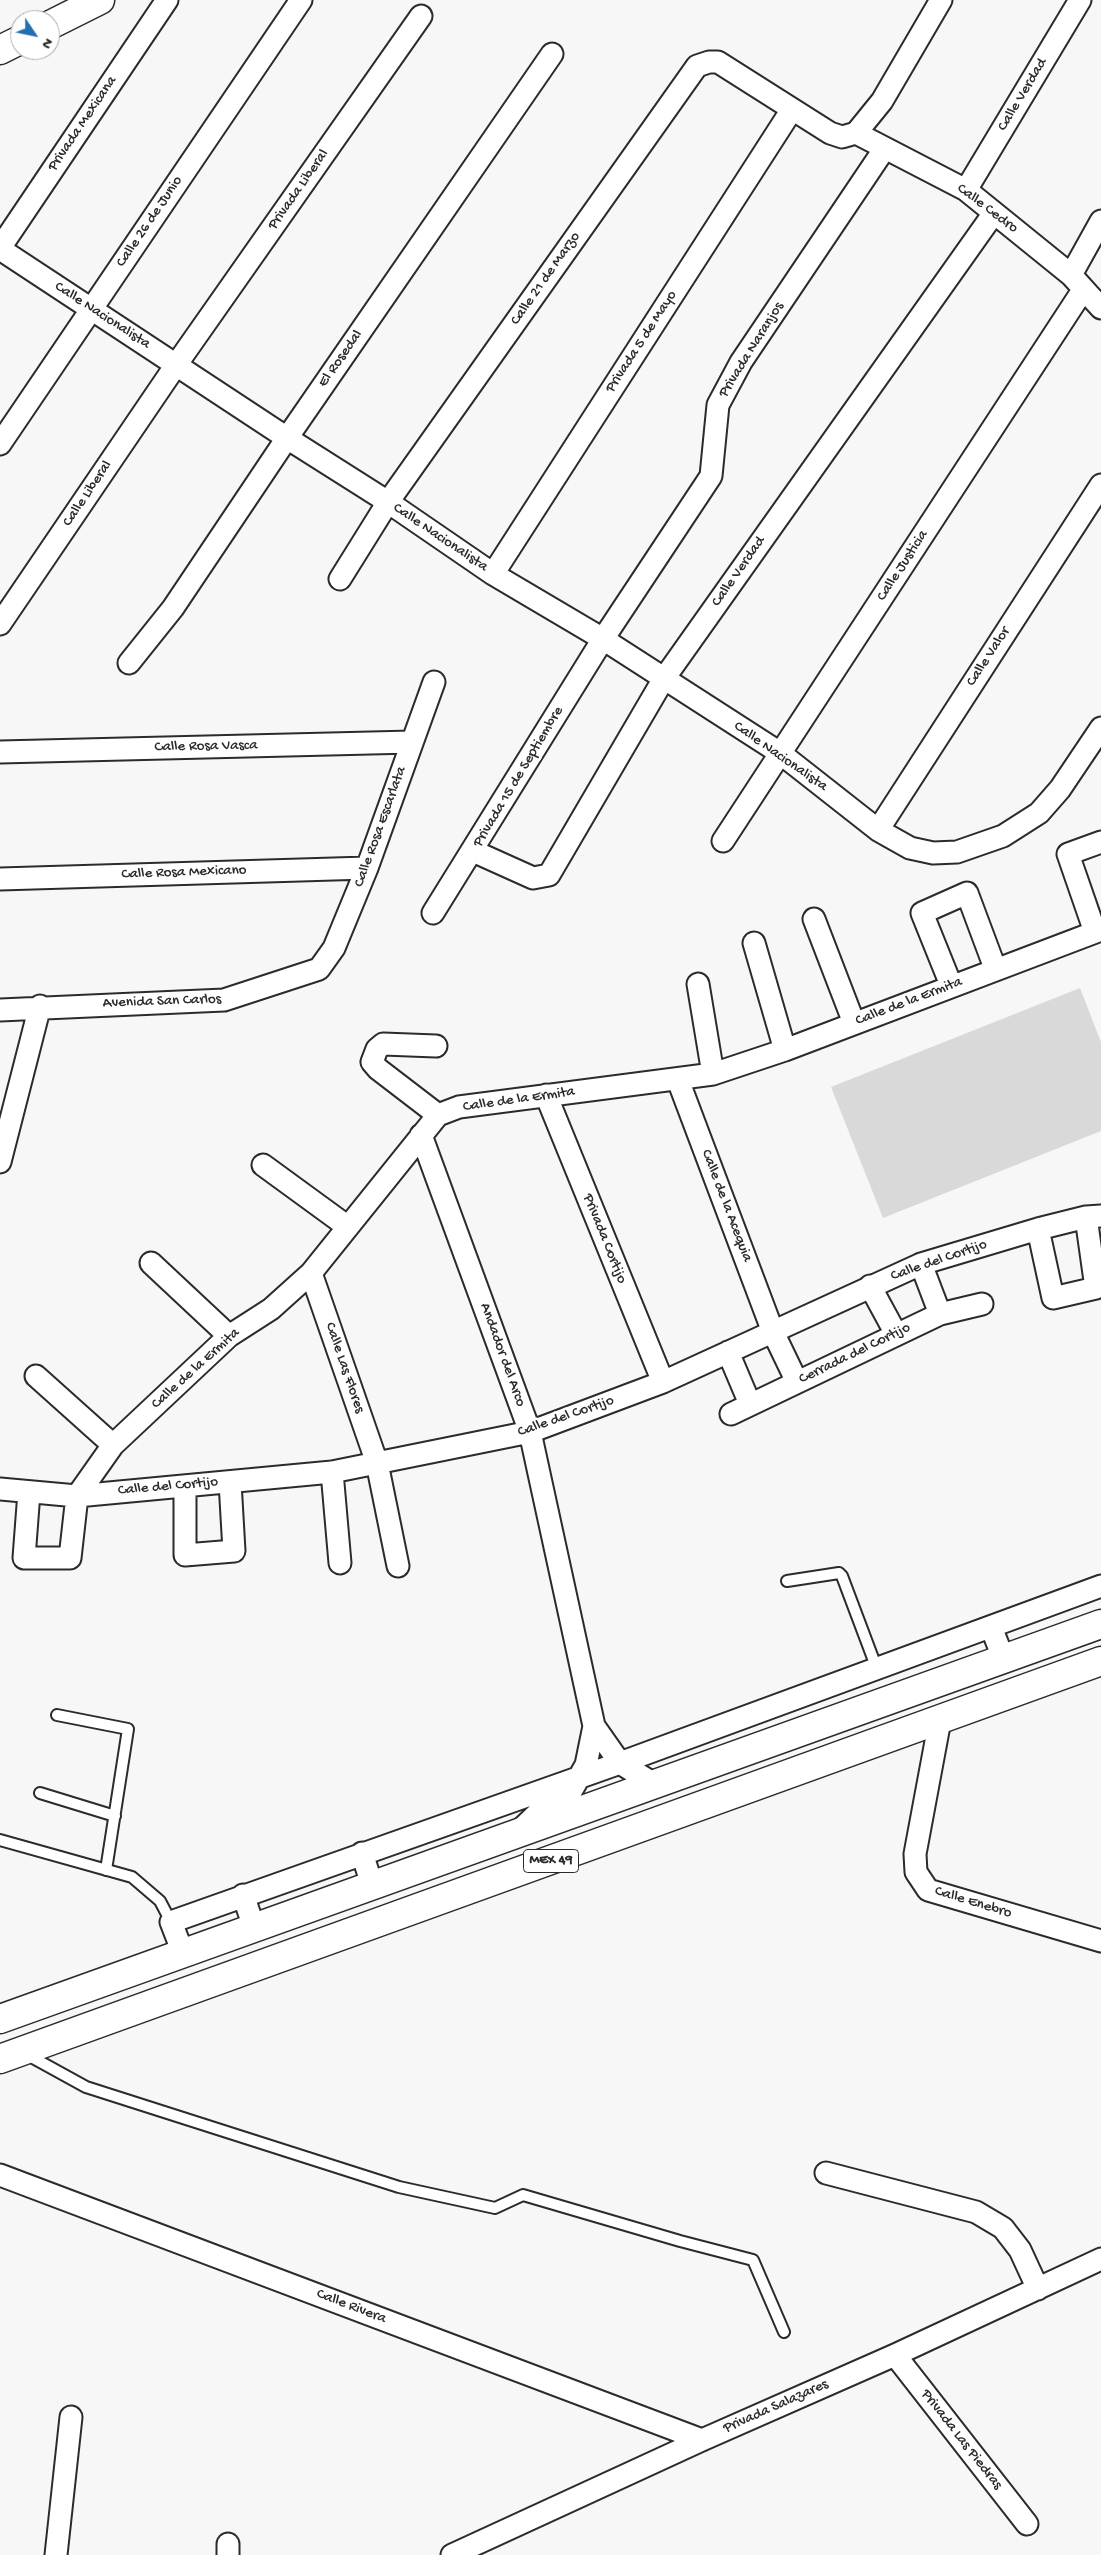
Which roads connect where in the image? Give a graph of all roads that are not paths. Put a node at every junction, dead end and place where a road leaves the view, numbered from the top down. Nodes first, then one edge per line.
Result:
1 (100, 0) edge
2 (166, 0) edge
3 (300, 0) edge
4 (942, 0) edge
5 (1080, 0) edge
6 (421, 16) dead end
7 (60, 20) edge
8 (552, 54) dead end
9 (791, 110) junction
10 (856, 133) junction
11 (885, 148) junction
12 (966, 190) junction
13 (994, 213) junction
14 (1101, 221) edge
15 (0, 249) edge
16 (1078, 283) junction
17 (1101, 308) edge
18 (91, 309) junction
19 (176, 365) junction
20 (287, 438) junction
21 (0, 444) edge
22 (1101, 486) edge
23 (388, 502) junction
24 (493, 574) junction
25 (340, 579) dead end
26 (0, 624) edge
27 (602, 640) junction
28 (129, 663) dead end
29 (663, 680) junction
30 (434, 682) dead end
31 (1101, 728) edge
32 (412, 742) junction
33 (0, 752) edge
34 (780, 753) junction
35 (878, 830) junction
36 (723, 841) dead end
37 (1101, 842) edge
38 (473, 851) junction
39 (367, 868) junction
40 (0, 878) edge
41 (433, 913) dead end
42 (814, 919) dead end
43 (1098, 931) edge
44 (754, 943) dead end
45 (995, 968) junction
46 (320, 969) joint
47 (698, 984) dead end
48 (951, 985) junction
49 (40, 1006) junction
50 (0, 1010) edge
51 (854, 1023) junction
52 (436, 1046) dead end
53 (786, 1050) junction
54 (713, 1074) junction
55 (678, 1080) junction
56 (546, 1095) junction
57 (438, 1115) junction
58 (421, 1135) junction
59 (0, 1162) edge
60 (263, 1165) dead end
61 (1094, 1216) edge
62 (348, 1227) junction
63 (1038, 1229) junction
64 (152, 1263) dead end
65 (921, 1264) junction
66 (311, 1273) junction
67 (870, 1286) junction
68 (982, 1304) dead end
69 (940, 1314) junction
70 (773, 1332) junction
71 (896, 1334) junction
72 (229, 1336) junction
73 (728, 1352) junction
74 (36, 1376) dead end
75 (663, 1382) junction
76 (797, 1382) junction
77 (750, 1404) junction
78 (731, 1414) dead end
79 (530, 1432) junction
80 (113, 1444) junction
81 (377, 1463) junction
82 (332, 1472) junction
83 (230, 1482) junction
84 (185, 1486) junction
85 (0, 1489) edge
86 (29, 1492) junction
87 (77, 1496) junction
88 (340, 1563) dead end
89 (398, 1566) dead end
90 (787, 1581) dead end
91 (1101, 1586) edge
92 (1101, 1624) edge
93 (991, 1627) junction
94 (905, 1659) junction
95 (1004, 1660) junction
96 (1101, 1661) edge
97 (877, 1669) junction
98 (916, 1691) junction
99 (57, 1715) dead end
100 (940, 1720) junction
101 (594, 1726) junction
102 (620, 1763) junction
103 (582, 1776) junction
104 (654, 1784) junction
105 (40, 1794) dead end
106 (115, 1816) junction
107 (518, 1832) junction
108 (0, 1840) edge
109 (362, 1853) junction
110 (531, 1868) junction
111 (106, 1870) junction
112 (372, 1885) junction
113 (243, 1895) junction
114 (171, 1922) junction
115 (254, 1927) junction
116 (1101, 1941) edge
117 (183, 1953) junction
118 (198, 1988) junction
119 (0, 2019) edge
120 (10, 2055) edge
121 (826, 2174) dead end
122 (0, 2175) edge
123 (1101, 2259) edge
124 (1038, 2289) junction
125 (784, 2332) dead end
126 (895, 2355) junction
127 (71, 2417) dead end
128 (702, 2440) junction
129 (1027, 2524) dead end
130 (56, 2555) edge
131 (452, 2555) edge

1 - 7 main road
2 - 15 street, Privada Mexicana
3 - 18 street, Calle 26 de Junio
4 - 10 street
5 - 12 street, Calle Verdad
6 - 19 street, Privada Liberal
8 - 20 street, El Rosedal
9 - 10 street
9 - 23 street, Calle 21 de Marzo
9 - 24 street, Privada 5 de Mayo
10 - 11 street, Calle Cedro
11 - 12 street, Calle Cedro
11 - 27 street, Privada Naranjos
12 - 13 street, Calle Cedro
13 - 16 street, Calle Cedro
13 - 29 street, Calle Verdad
14 - 16 street, Calle Justicia
15 - 18 street, Calle Nacionalista
16 - 17 street, Calle Cedro
16 - 34 street, Calle Justicia
18 - 19 street, Calle Nacionalista
18 - 21 street, Calle 26 de Junio
19 - 20 street, Calle Nacionalista
19 - 26 street, Calle Liberal
20 - 23 street, Calle Nacionalista
20 - 28 street, El Rosedal
22 - 35 street, Calle Valor
23 - 24 street, Calle Nacionalista
23 - 25 street, Calle 21 de Marzo
24 - 27 street, Calle Nacionalista
27 - 29 street, Calle Nacionalista
27 - 38 street, Privada 15 de Septiembre
29 - 34 street, Calle Nacionalista
29 - 38 street, Calle Verdad
30 - 32 street, Calle Rosa Escarlata
31 - 35 street, Calle Nacionalista
32 - 33 street, Calle Rosa Vasca
32 - 39 street, Calle Rosa Escarlata
34 - 35 street, Calle Nacionalista
34 - 36 street, Calle Justicia
37 - 43 street
38 - 41 street, Privada 15 de Septiembre
39 - 40 street, Calle Rosa Mexicano
39 - 46 street, Calle Rosa Escarlata
42 - 51 street
43 - 45 street, Calle de la Ermita
44 - 53 street
45 - 48 street, Calle de la Ermita
45 - 48 street
46 - 49 street, Avenida San Carlos
47 - 54 street
48 - 51 street, Calle de la Ermita
49 - 50 street, Avenida San Carlos
49 - 59 street
51 - 53 street, Calle de la Ermita
52 - 57 street
53 - 54 street, Calle de la Ermita
54 - 55 street, Calle de la Ermita
55 - 56 street, Calle de la Ermita
55 - 70 street, Calle de la Acequia
56 - 57 street, Calle de la Ermita
56 - 75 street, Privada Cortijo
57 - 58 street, Calle de la Ermita
58 - 62 street, Calle de la Ermita
58 - 79 street, Andador del Arco
60 - 62 street
61 - 63 street, Calle del Cortijo
61 - 63 street
62 - 66 street, Calle de la Ermita
63 - 65 street, Calle del Cortijo
64 - 72 street
65 - 67 street, Calle del Cortijo
65 - 69 street
66 - 72 street, Calle de la Ermita
66 - 81 street, Calle Las Flores
67 - 70 street, Calle del Cortijo
67 - 71 street
68 - 69 street, Cerrada del Cortijo
69 - 71 street, Cerrada del Cortijo
70 - 73 street, Calle del Cortijo
70 - 76 street, Calle de la Acequia
71 - 76 street, Cerrada del Cortijo
72 - 80 street, Calle de la Ermita
73 - 75 street, Calle del Cortijo
73 - 77 street
74 - 80 street
75 - 79 street, Calle del Cortijo
76 - 77 street, Cerrada del Cortijo
77 - 78 street, Cerrada del Cortijo
79 - 81 street, Calle del Cortijo
79 - 101 street, Andador del Arco
80 - 87 street, Calle de la Ermita
81 - 82 street, Calle del Cortijo
81 - 89 street, Calle Las Flores
82 - 83 street, Calle del Cortijo
82 - 88 street
83 - 84 street, Calle del Cortijo
83 - 84 street
84 - 87 street, Calle del Cortijo
85 - 86 street, Calle del Cortijo
86 - 87 street, Calle del Cortijo
86 - 87 street
90 - 97 lane
91 - 93 street
92 - 95 main road, MEX 49
93 - 94 street
93 - 95 street
94 - 97 street
94 - 98 street
95 - 98 main road, MEX 49
96 - 100 main road, MEX 49
97 - 102 street
98 - 104 main road, MEX 49
99 - 106 lane
100 - 110 main road, MEX 49
100 - 116 street, Calle Enebro
101 - 102 street, Andador del Arco
101 - 103 street, Andador del Arco
102 - 103 street
102 - 104 street, Andador del Arco
103 - 107 street, Andador del Arco
103 - 109 street
104 - 107 main road, MEX 49
105 - 106 lane
106 - 111 lane
107 - 110 main road
107 - 112 main road, MEX 49
108 - 111 lane
109 - 112 street
109 - 113 street
110 - 118 main road, MEX 49
111 - 114 lane
112 - 115 main road, MEX 49
113 - 114 street
113 - 115 street
114 - 117 street
115 - 117 main road, MEX 49
117 - 118 main road
117 - 119 main road, MEX 49
118 - 120 main road, MEX 49
120 - 125 lane
121 - 124 street
122 - 128 street, Calle Rivera
123 - 124 street, Privada Salazares
124 - 126 street, Privada Salazares
126 - 128 street, Privada Salazares
126 - 129 street, Privada Las Piedras
127 - 130 street
128 - 131 street, Privada Salazares

